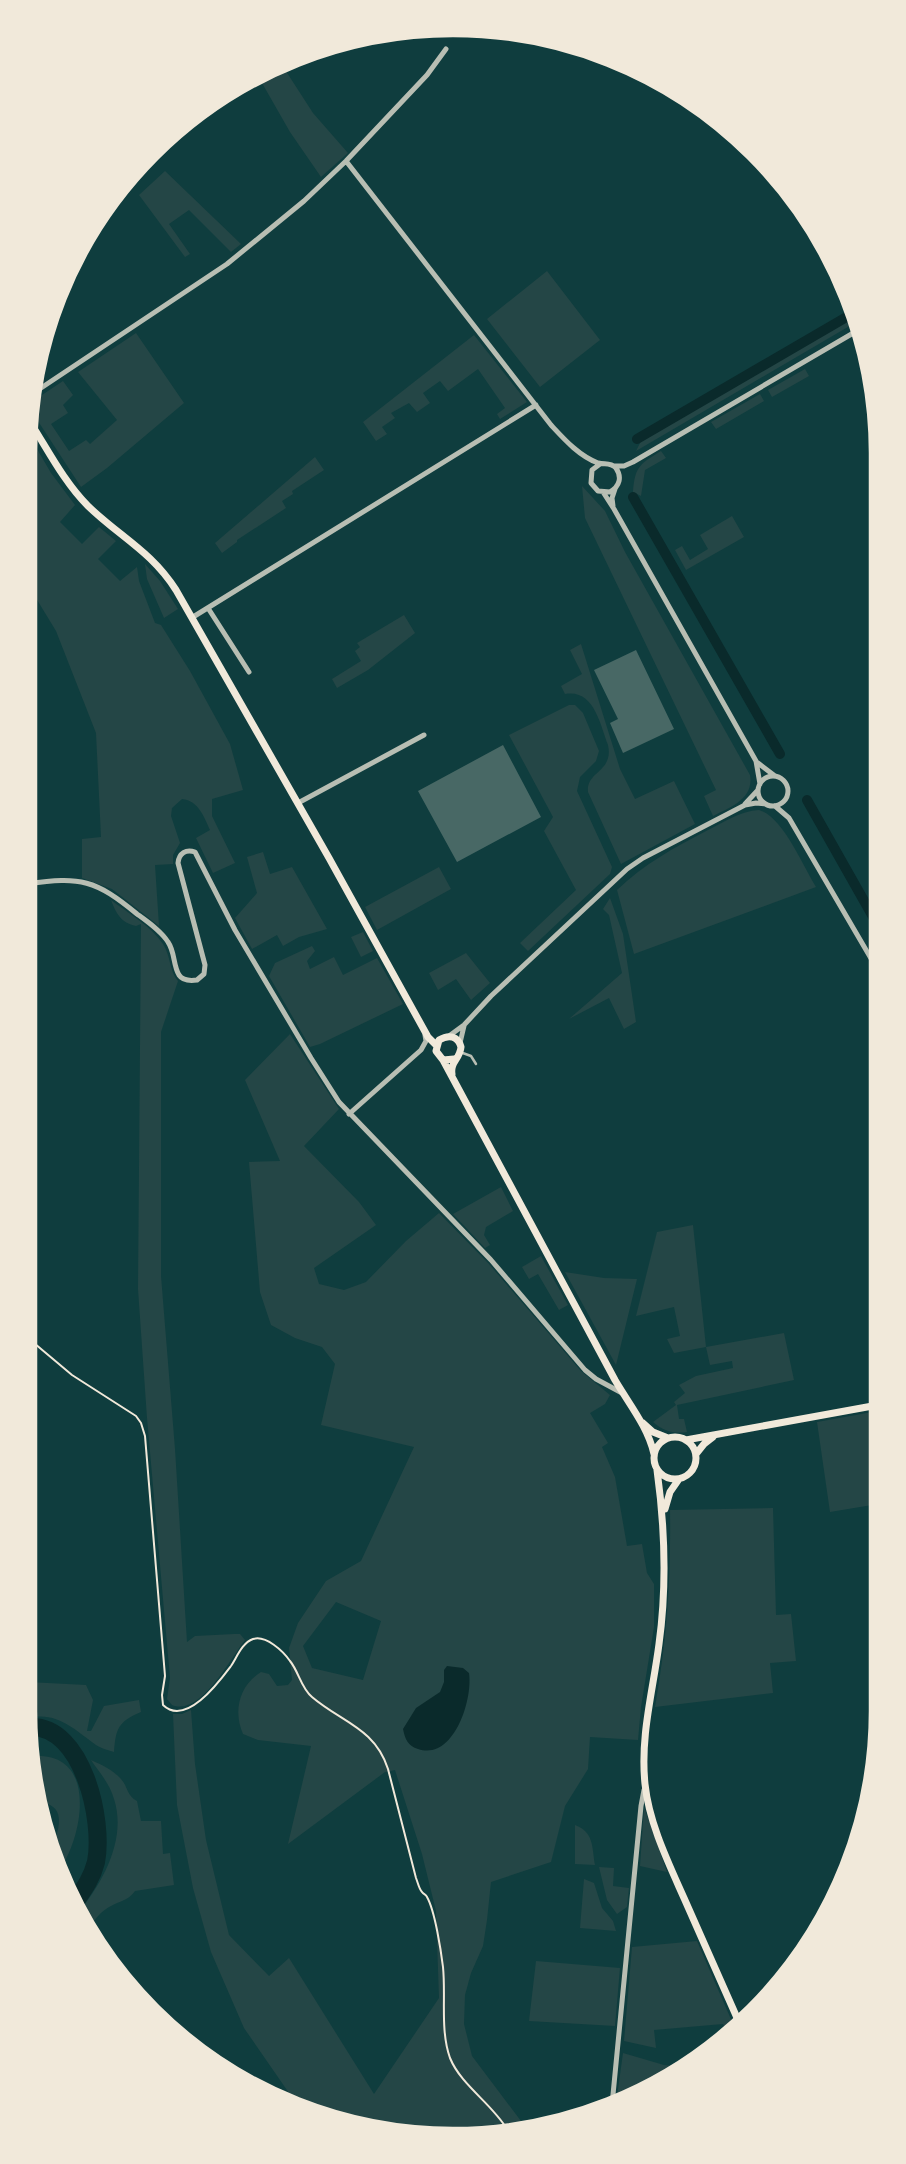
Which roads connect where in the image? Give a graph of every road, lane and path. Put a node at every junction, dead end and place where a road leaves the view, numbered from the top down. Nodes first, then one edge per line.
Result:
1 (446, 49) dead end
2 (346, 162) junction
3 (852, 333) edge
4 (42, 388) edge
5 (536, 405) junction
6 (37, 433) edge
7 (584, 455) junction
8 (633, 462) junction
9 (600, 464) junction
10 (615, 466) junction
11 (590, 475) junction
12 (620, 475) junction
13 (615, 489) junction
14 (603, 492) junction
15 (614, 509) junction
16 (208, 608) junction
17 (193, 617) junction
18 (249, 672) dead end
19 (424, 735) dead end
20 (756, 761) junction
21 (776, 776) junction
22 (760, 786) junction
23 (786, 798) junction
24 (298, 803) junction
25 (766, 804) junction
26 (745, 805) junction
27 (775, 806) junction
28 (789, 818) junction
29 (36, 883) edge
30 (870, 957) edge
31 (464, 1026) junction
32 (425, 1032) junction
33 (447, 1036) junction
34 (460, 1043) junction
35 (436, 1045) junction
36 (460, 1052) junction
37 (443, 1060) junction
38 (454, 1060) junction
39 (476, 1064) dead end
40 (454, 1082) junction
41 (349, 1114) junction
42 (36, 1345) edge
43 (623, 1394) junction
44 (870, 1407) edge
45 (637, 1416) junction
46 (718, 1434) junction
47 (668, 1438) junction
48 (686, 1440) junction
49 (654, 1454) junction
50 (696, 1454) junction
51 (657, 1470) junction
52 (679, 1479) junction
53 (663, 1517) junction
54 (645, 1784) junction
55 (736, 2016) edge
56 (613, 2096) edge
57 (503, 2124) edge

1 - 2 street
2 - 4 street
2 - 5 street
3 - 8 street
5 - 7 street
5 - 16 street
6 - 17 main road
7 - 9 street
7 - 11 street
8 - 10 street
8 - 12 street
9 - 10 street
9 - 11 street
10 - 12 street
11 - 14 street
12 - 13 street
13 - 14 street
13 - 15 street
14 - 15 street
15 - 20 street
16 - 17 street
16 - 18 street
17 - 24 main road
19 - 24 street
20 - 21 street
20 - 22 street
21 - 22 street
21 - 23 street
22 - 25 street
22 - 26 street
23 - 27 street
23 - 28 street
24 - 32 main road
25 - 26 street
25 - 27 street
26 - 31 street
27 - 28 street
28 - 30 street
29 - 41 street
31 - 33 street
31 - 34 street
32 - 33 main road
32 - 35 main road
32 - 41 street
33 - 34 main road
33 - 35 main road
34 - 36 main road
35 - 37 main road
36 - 38 main road
36 - 39 lane
37 - 38 main road
37 - 40 main road
38 - 40 main road
40 - 43 main road
41 - 43 street
42 - 57 path
43 - 45 main road
44 - 46 main road
45 - 47 main road
45 - 49 main road
46 - 48 main road
46 - 50 main road
47 - 48 main road
47 - 49 main road
48 - 50 main road
49 - 51 main road
50 - 52 main road
51 - 52 main road
51 - 53 main road
52 - 53 main road
53 - 54 main road
54 - 55 main road
54 - 56 street

